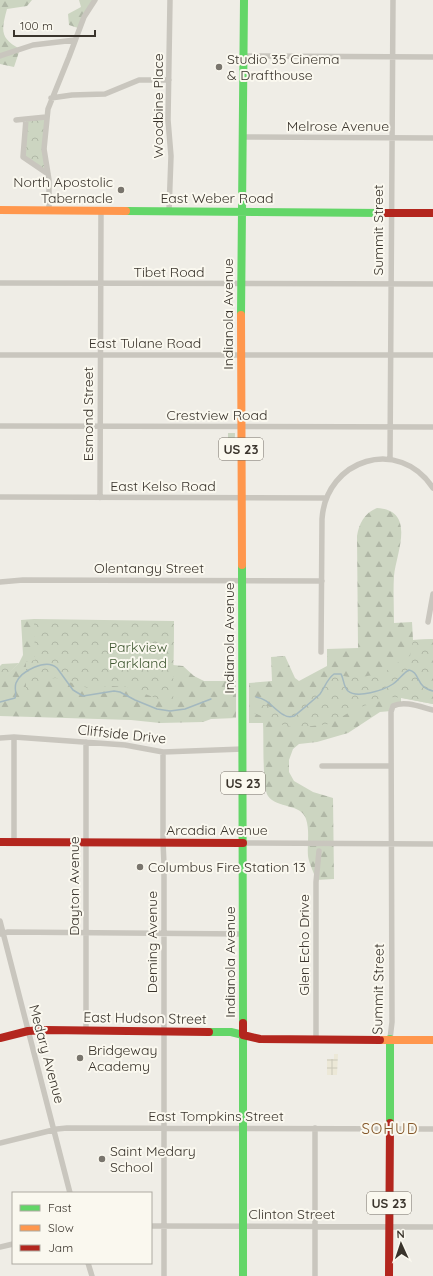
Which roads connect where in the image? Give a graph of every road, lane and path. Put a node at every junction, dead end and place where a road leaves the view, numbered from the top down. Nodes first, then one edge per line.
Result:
1 (95, 0) edge
2 (170, 0) edge
3 (244, 0) edge
4 (393, 0) edge
5 (75, 40) junction
6 (0, 56) edge
7 (243, 56) junction
8 (392, 57) junction
9 (433, 57) edge
10 (169, 80) junction
11 (51, 98) junction
12 (46, 117) junction
13 (26, 119) junction
14 (16, 120) dead end
15 (242, 137) junction
16 (392, 138) junction
17 (433, 138) edge
18 (48, 174) junction
19 (0, 210) edge
20 (49, 210) junction
21 (101, 210) junction
22 (169, 211) junction
23 (242, 212) junction
24 (391, 213) junction
25 (433, 213) edge
26 (0, 283) edge
27 (100, 284) junction
28 (241, 284) junction
29 (391, 284) junction
30 (433, 284) edge
31 (0, 354) edge
32 (100, 355) junction
33 (241, 355) junction
34 (390, 355) junction
35 (433, 355) edge
36 (0, 426) edge
37 (100, 426) junction
38 (242, 427) junction
39 (390, 427) junction
40 (433, 427) edge
41 (390, 459) junction
42 (433, 488) edge
43 (0, 497) edge
44 (100, 498) junction
45 (242, 498) junction
46 (325, 498) junction
47 (242, 581) junction
48 (322, 581) junction
49 (0, 582) edge
50 (433, 594) edge
51 (428, 622) dead end
52 (321, 652) dead end
53 (433, 710) edge
54 (14, 737) junction
55 (0, 738) edge
56 (86, 742) junction
57 (243, 749) junction
58 (163, 752) junction
59 (322, 766) dead end
60 (391, 766) junction
61 (0, 842) edge
62 (14, 842) junction
63 (86, 842) junction
64 (164, 843) junction
65 (243, 844) junction
66 (391, 844) junction
67 (433, 844) edge
68 (319, 852) dead end
69 (0, 921) edge
70 (2, 933) edge
71 (86, 933) junction
72 (164, 934) junction
73 (243, 934) junction
74 (86, 1030) junction
75 (164, 1030) junction
76 (28, 1031) junction
77 (244, 1034) junction
78 (0, 1038) edge
79 (316, 1039) junction
80 (390, 1039) junction
81 (433, 1040) edge
82 (315, 1128) junction
83 (164, 1129) junction
84 (243, 1129) junction
85 (389, 1129) junction
86 (433, 1129) edge
87 (54, 1130) junction
88 (0, 1143) edge
89 (70, 1192) edge
90 (152, 1226) edge
91 (164, 1226) junction
92 (243, 1226) junction
93 (315, 1226) junction
94 (389, 1226) junction
95 (433, 1227) edge
96 (12, 1244) edge
97 (0, 1247) edge
98 (88, 1264) edge
99 (92, 1276) edge
100 (164, 1276) edge
101 (243, 1276) edge
102 (315, 1276) edge
103 (389, 1276) edge

1 - 5 street
2 - 10 street, Woodbine Place
3 - 7 main road, Indianola Avenue / US 23
4 - 8 street, Summit Street
5 - 6 street
5 - 11 street
7 - 8 street
7 - 15 main road, Indianola Avenue / US 23
8 - 9 street
8 - 16 street, Summit Street
10 - 11 street
10 - 22 street, Woodbine Place
11 - 12 street
12 - 13 street
12 - 18 street
13 - 14 street
13 - 18 street
15 - 16 street, Melrose Avenue
15 - 23 main road, Indianola Avenue / US 23
16 - 17 street, Melrose Avenue
16 - 24 street, Summit Street
18 - 20 street
19 - 20 main road, East Weber Road
20 - 21 main road, East Weber Road
21 - 22 main road, East Weber Road
21 - 27 street, Esmond Street
22 - 23 main road, East Weber Road
23 - 24 main road, East Weber Road
23 - 28 main road, Indianola Avenue / US 23
24 - 25 main road, East Weber Road
24 - 29 street, Summit Street
26 - 27 street, Tibet Road
27 - 28 street, Tibet Road
27 - 32 street, Esmond Street
28 - 29 street, Tibet Road
28 - 33 main road, Indianola Avenue / US 23
29 - 30 street, Tibet Road
29 - 34 street, Summit Street
31 - 32 street, East Tulane Road
32 - 33 street, East Tulane Road
32 - 37 street, Esmond Street
33 - 34 street, East Tulane Road
33 - 38 main road, Indianola Avenue / US 23
34 - 35 street, East Tulane Road
34 - 39 street, Summit Street
36 - 37 street, Crestview Road
37 - 38 street, Crestview Road
37 - 44 street, Esmond Street
38 - 39 street, Crestview Road
38 - 45 main road, Indianola Avenue / US 23
39 - 40 street, Crestview Road
39 - 41 street, Summit Street
41 - 42 street
41 - 46 street
43 - 44 street, East Kelso Road
44 - 45 street, East Kelso Road
45 - 46 street, East Kelso Road
45 - 47 main road, Indianola Avenue / US 23
46 - 48 street
47 - 48 street, Olentangy Street
47 - 49 street, Olentangy Street
47 - 57 main road, Indianola Avenue / US 23
48 - 52 street
50 - 51 street
53 - 60 street, Summit Street
54 - 55 street, Cliffside Drive
54 - 56 street, Cliffside Drive
54 - 62 street
56 - 58 street, Cliffside Drive
56 - 63 street, Dayton Avenue
57 - 58 street, Cliffside Drive
57 - 65 main road, Indianola Avenue / US 23
58 - 64 street, Deming Avenue
59 - 60 street
60 - 66 street, Summit Street
61 - 62 main road, Arcadia Avenue
62 - 63 main road, Arcadia Avenue
63 - 64 main road, Arcadia Avenue
63 - 71 street, Dayton Avenue
64 - 65 main road, Arcadia Avenue
64 - 72 street, Deming Avenue
65 - 66 street, Arcadia Avenue
65 - 73 main road, Indianola Avenue / US 23
66 - 67 street, Arcadia Avenue
66 - 80 street, Summit Street
68 - 79 street, Glen Echo Drive
69 - 70 street, Medary Avenue
70 - 71 street
70 - 76 street, Medary Avenue
71 - 72 street
71 - 74 street, Dayton Avenue
72 - 73 street
72 - 75 street, Deming Avenue
73 - 77 main road, Indianola Avenue / US 23
74 - 75 main road, East Hudson Street
74 - 76 main road, East Hudson Street
75 - 77 main road, East Hudson Street
75 - 83 street, Deming Avenue
76 - 78 main road, East Hudson Street
76 - 87 street, Medary Avenue
77 - 79 main road, East Hudson Street
77 - 84 main road, Indianola Avenue
79 - 80 main road, East Hudson Street
80 - 81 main road, East Hudson Street
80 - 85 main road, Summit Street / US 23
82 - 84 street, East Tompkins Street
82 - 85 street, East Tompkins Street
82 - 93 street
83 - 84 street, East Tompkins Street
83 - 87 street, East Tompkins Street
83 - 91 street, Deming Avenue
84 - 92 main road, Indianola Avenue
85 - 86 street, East Tompkins Street
85 - 94 main road, Summit Street / US 23
87 - 88 street, East Tompkins Street
87 - 89 street, Medary Avenue
90 - 91 street, Clinton Street
91 - 92 street, Clinton Street
91 - 100 street, Deming Avenue
92 - 93 street, Clinton Street
92 - 101 main road, Indianola Avenue
93 - 94 street, Clinton Street
93 - 102 street
94 - 95 street, Clinton Street
94 - 103 main road, Summit Street / US 23
96 - 97 street
98 - 99 street

